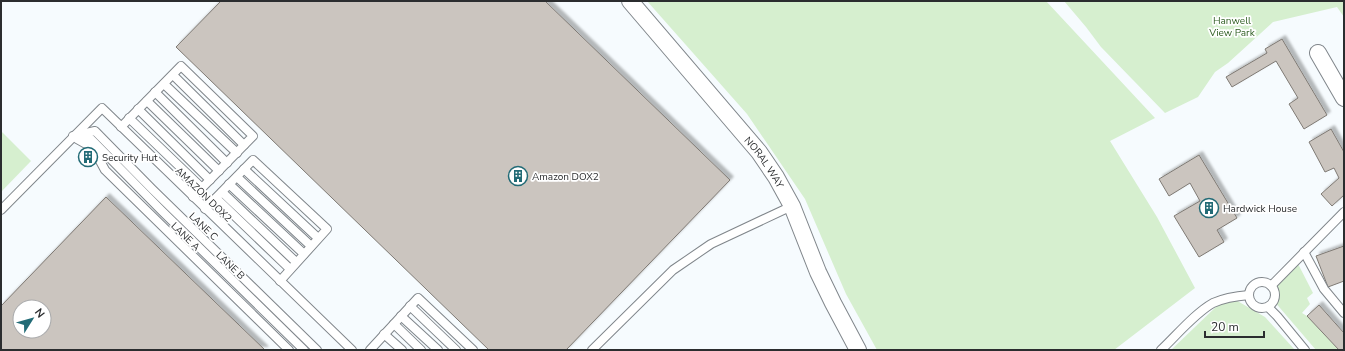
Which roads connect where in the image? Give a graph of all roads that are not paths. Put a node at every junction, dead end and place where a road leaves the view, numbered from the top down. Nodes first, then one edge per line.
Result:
1 (630, 1) edge
2 (1318, 53) dead end
3 (173, 75) junction
4 (164, 84) junction
5 (155, 92) junction
6 (1344, 98) edge
7 (147, 101) junction
8 (138, 110) junction
9 (130, 118) junction
10 (120, 127) junction
11 (73, 136) junction
12 (244, 145) junction
13 (237, 153) junction
14 (228, 162) junction
15 (244, 169) junction
16 (219, 171) junction
17 (237, 177) junction
18 (210, 180) junction
19 (230, 184) junction
20 (202, 188) junction
21 (222, 192) junction
22 (193, 198) junction
23 (216, 198) junction
24 (792, 206) junction
25 (205, 209) junction
26 (1, 210) edge
27 (1344, 212) edge
28 (318, 238) junction
29 (311, 246) junction
30 (1304, 252) junction
31 (304, 254) junction
32 (296, 262) junction
33 (290, 270) junction
34 (280, 280) junction
35 (1271, 286) junction
36 (1249, 295) junction
37 (410, 306) junction
38 (1268, 307) junction
39 (1344, 313) edge
40 (401, 316) junction
41 (394, 324) junction
42 (384, 334) junction
43 (372, 347) edge
44 (288, 350) edge
45 (304, 350) edge
46 (317, 350) edge
47 (352, 350) edge
48 (382, 350) edge
49 (402, 350) edge
50 (421, 350) edge
51 (438, 350) edge
52 (456, 350) edge
53 (473, 350) edge
54 (592, 350) edge
55 (858, 350) edge
56 (1161, 350) edge
57 (1306, 350) edge

1 - 24 street, NORAL WAY
2 - 6 street
3 - 4 lane
3 - 12 lane
3 - 12 lane
4 - 5 lane
4 - 13 lane
5 - 7 lane
5 - 14 lane
7 - 8 lane
7 - 16 lane
8 - 9 lane
8 - 18 lane
9 - 10 lane
9 - 20 lane
10 - 11 lane, AMAZON DOX2
10 - 22 lane, AMAZON DOX2
11 - 26 lane
11 - 44 lane, LANE A
11 - 45 lane, LANE B
11 - 46 lane, LANE C
12 - 13 lane
13 - 14 lane
14 - 16 lane
15 - 17 lane
15 - 28 lane
15 - 28 lane
16 - 18 lane
17 - 19 lane
17 - 29 lane
18 - 20 lane
19 - 21 lane
19 - 31 lane
20 - 22 lane
21 - 23 lane
21 - 32 lane
22 - 25 lane, AMAZON DOX2
23 - 25 lane
23 - 33 lane
24 - 54 lane
24 - 55 street, NORAL WAY
25 - 34 lane, AMAZON DOX2
27 - 30 lane
28 - 29 lane
29 - 31 lane
30 - 35 lane
30 - 39 lane
31 - 32 lane
32 - 33 lane
33 - 34 lane
34 - 47 lane, AMAZON DOX2
35 - 36 lane
35 - 38 lane
36 - 38 lane
36 - 56 lane
37 - 40 lane
37 - 52 lane
37 - 53 lane
38 - 57 lane
40 - 41 lane
40 - 51 lane
41 - 42 lane
41 - 50 lane
42 - 43 lane
42 - 49 lane
43 - 48 lane

